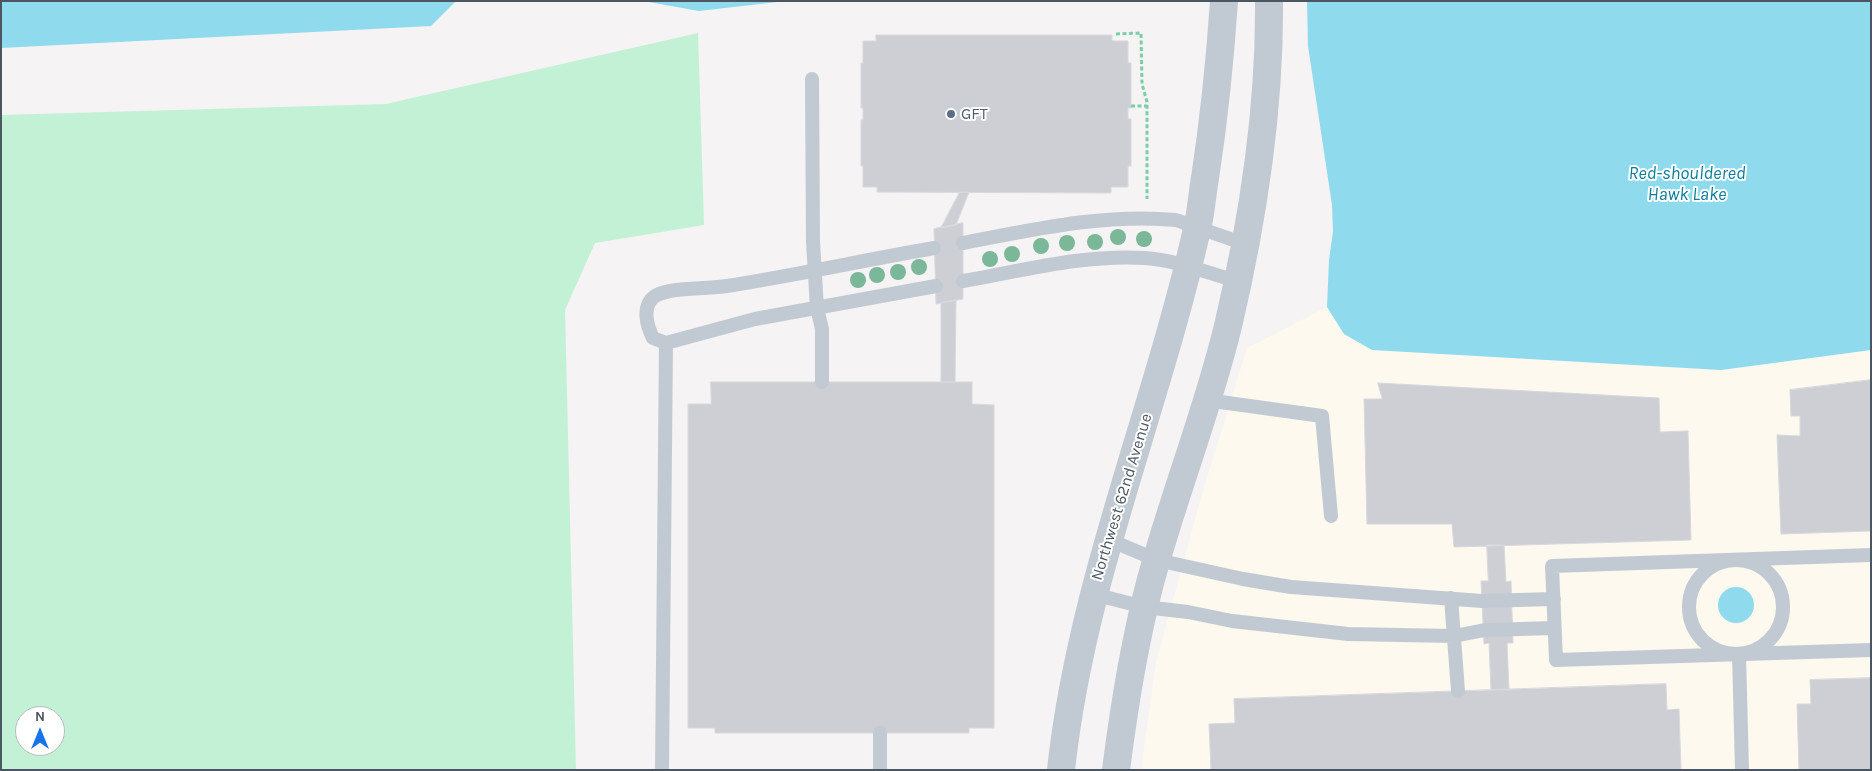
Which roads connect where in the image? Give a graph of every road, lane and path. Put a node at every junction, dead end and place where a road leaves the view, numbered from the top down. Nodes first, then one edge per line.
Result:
1 (1224, 1) edge
2 (1269, 1) edge
3 (1116, 34) dead end
4 (812, 78) dead end
5 (1131, 106) dead end
6 (1147, 106) junction
7 (1147, 200) dead end
8 (1198, 228) junction
9 (963, 242) dead end
10 (1245, 244) junction
11 (934, 248) dead end
12 (1188, 267) junction
13 (814, 270) junction
14 (963, 281) dead end
15 (1237, 281) junction
16 (936, 286) dead end
17 (817, 308) junction
18 (666, 343) junction
19 (822, 382) dead end
20 (1206, 400) junction
21 (1331, 516) dead end
22 (1107, 539) junction
23 (1871, 555) edge
24 (1157, 560) junction
25 (1733, 560) junction
26 (1093, 594) junction
27 (1451, 598) junction
28 (1554, 598) junction
29 (1144, 607) junction
30 (1554, 628) junction
31 (1454, 636) junction
32 (1871, 650) edge
33 (1739, 654) junction
34 (1458, 691) dead end
35 (880, 733) dead end
36 (662, 770) edge
37 (880, 770) edge
38 (1061, 770) edge
39 (1116, 770) edge
40 (1742, 770) edge

1 - 8 street, Northwest 62nd Avenue
2 - 10 street
3 - 6 path
4 - 13 lane
5 - 6 path
6 - 7 path
8 - 9 lane
8 - 10 lane
8 - 12 street, Northwest 62nd Avenue
10 - 15 street
11 - 13 lane
12 - 14 lane
12 - 15 lane
12 - 22 street, Northwest 62nd Avenue
13 - 17 lane
13 - 18 lane
15 - 20 street
16 - 17 lane
17 - 18 lane
17 - 19 lane
18 - 36 lane
20 - 21 lane
20 - 24 street
22 - 24 lane
22 - 26 street, Northwest 62nd Avenue
23 - 25 lane
24 - 27 lane
24 - 29 street
25 - 28 lane
25 - 33 lane
25 - 33 lane
26 - 29 lane
26 - 38 street, Northwest 62nd Avenue
27 - 28 lane
27 - 31 lane
28 - 30 lane
29 - 31 lane
29 - 39 street
30 - 31 lane
30 - 33 lane
31 - 34 lane
32 - 33 lane
33 - 40 lane
35 - 37 lane

